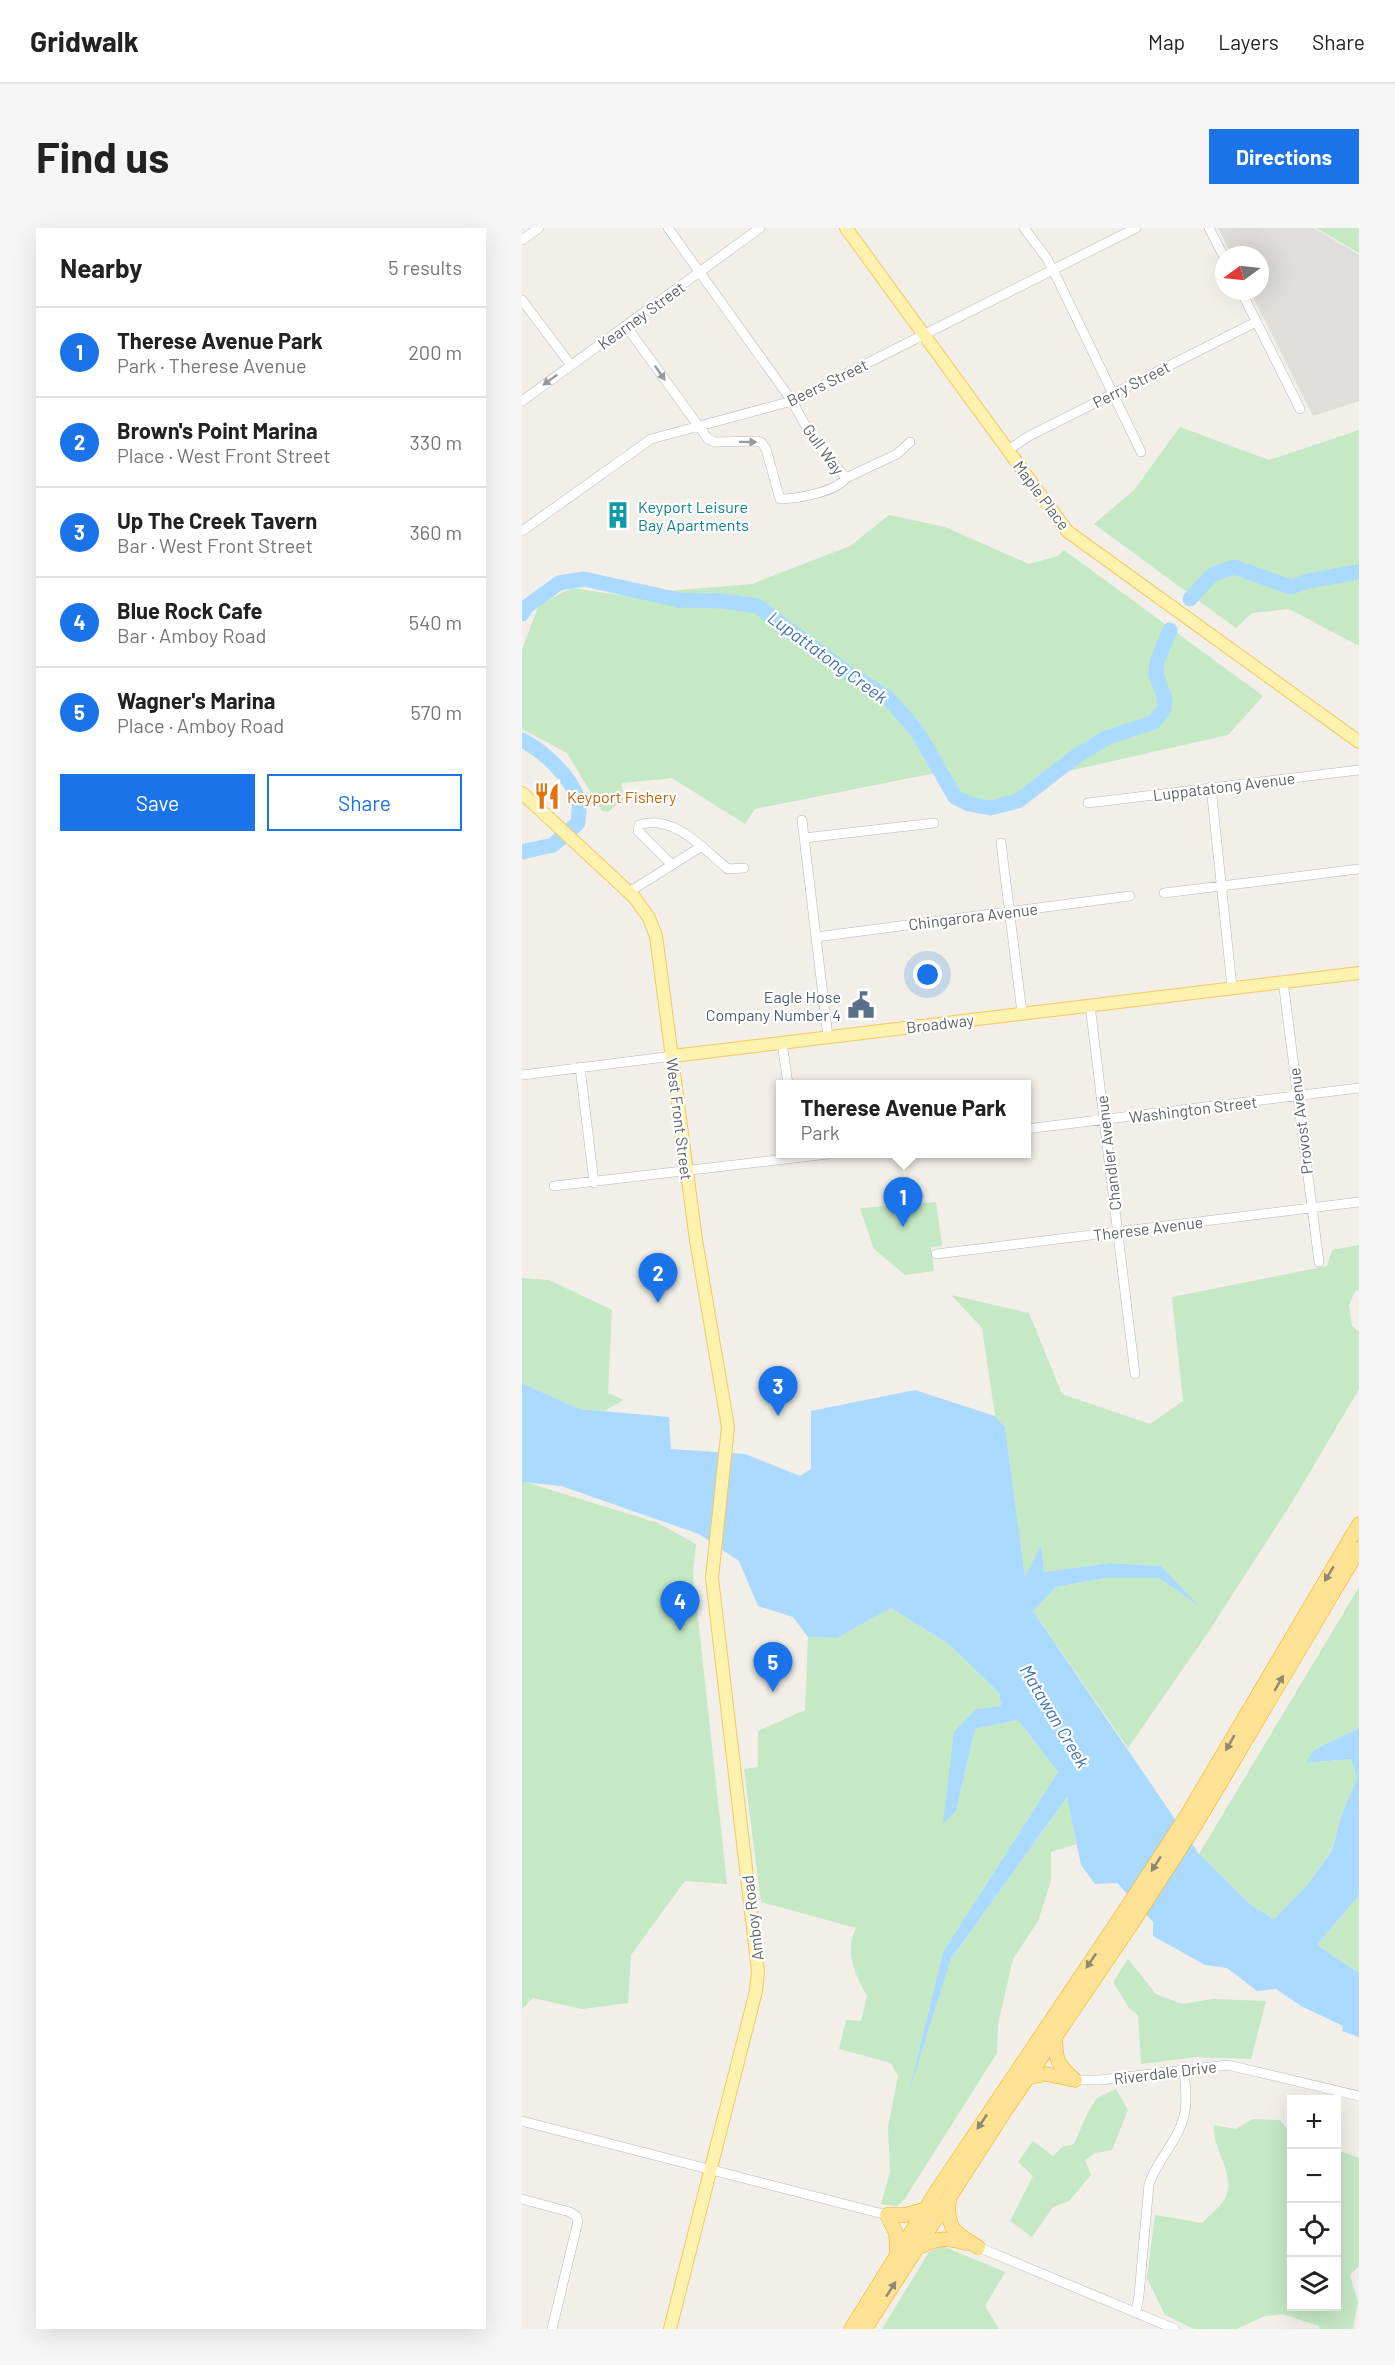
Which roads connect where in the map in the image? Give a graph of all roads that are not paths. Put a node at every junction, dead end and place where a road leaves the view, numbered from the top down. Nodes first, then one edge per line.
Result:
1 (538, 228) edge
2 (668, 228) edge
3 (760, 228) edge
4 (846, 228) edge
5 (1024, 228) edge
6 (1136, 228) edge
7 (1209, 228) edge
8 (522, 240) edge
9 (1218, 246) edge
10 (1052, 269) junction
11 (700, 272) junction
12 (522, 300) edge
13 (1245, 300) edge
14 (1256, 322) junction
15 (626, 326) junction
16 (923, 334) junction
17 (571, 365) junction
18 (1113, 393) junction
19 (792, 400) junction
20 (522, 401) edge
21 (1300, 409) dead end
22 (698, 425) junction
23 (910, 442) dead end
24 (1008, 450) junction
25 (1142, 452) dead end
26 (846, 478) junction
27 (522, 531) edge
28 (1359, 742) edge
29 (1359, 770) edge
30 (1211, 788) junction
31 (522, 793) edge
32 (1088, 803) dead end
33 (802, 819) dead end
34 (934, 824) dead end
35 (804, 838) junction
36 (1002, 843) dead end
37 (702, 846) junction
38 (672, 865) junction
39 (744, 868) dead end
40 (1359, 869) edge
41 (1221, 886) junction
42 (629, 892) junction
43 (1164, 893) dead end
44 (1130, 896) dead end
45 (1009, 912) junction
46 (816, 937) junction
47 (1359, 972) edge
48 (1283, 981) junction
49 (1232, 987) junction
50 (1090, 1005) junction
51 (1022, 1013) junction
52 (828, 1037) junction
53 (782, 1043) junction
54 (673, 1056) junction
55 (580, 1067) junction
56 (522, 1075) edge
57 (787, 1080) edge
58 (1359, 1088) edge
59 (1297, 1096) junction
60 (1104, 1120) junction
61 (1031, 1128) edge
62 (778, 1158) edge
63 (687, 1172) junction
64 (594, 1183) junction
65 (554, 1186) dead end
66 (1359, 1202) edge
67 (1311, 1208) junction
68 (1118, 1232) junction
69 (936, 1254) dead end
70 (1319, 1262) dead end
71 (1136, 1374) dead end
72 (721, 1498) joint
73 (1359, 1524) edge
74 (1359, 1549) edge
75 (1192, 1819) junction
76 (1129, 1917) junction
77 (1055, 2036) junction
78 (1184, 2069) junction
79 (1026, 2078) junction
80 (1075, 2080) junction
81 (1359, 2096) edge
82 (522, 2121) edge
83 (711, 2168) junction
84 (950, 2196) junction
85 (522, 2199) edge
86 (927, 2209) junction
87 (887, 2215) junction
88 (978, 2247) junction
89 (917, 2248) junction
90 (897, 2255) junction
91 (1136, 2313) junction
92 (552, 2329) edge
93 (670, 2329) edge
94 (851, 2329) edge
95 (865, 2329) edge
96 (1175, 2329) edge

1 - 8 street
2 - 11 street, Gull Way
3 - 11 street, Kearney Street
4 - 16 main road, Maple Place
5 - 10 street
6 - 10 street, Beers Street
7 - 9 street
10 - 16 street, Beers Street
10 - 18 street
11 - 15 street, Kearney Street
11 - 19 street, Gull Way
12 - 17 street
13 - 14 street
14 - 18 street, Perry Street
14 - 21 street
15 - 17 street, Kearney Street
15 -> 22 street
16 - 19 street, Beers Street
16 - 24 main road, Maple Place
17 -> 20 street, Kearney Street
18 - 24 street, Perry Street
18 - 25 street
19 - 22 street, Beers Street
19 - 26 street, Gull Way
22 -> 26 street, Gull Way
22 - 27 street, Beers Street
23 - 26 street
24 - 28 main road, Maple Place
29 - 30 street, Luppatatong Avenue
30 - 32 street, Luppatatong Avenue
30 - 41 street
31 - 42 main road, West Front Street
33 - 35 street
34 - 35 street
35 - 46 street
36 - 45 street
37 - 38 street
37 - 38 street
37 - 39 street
38 - 42 street
40 - 41 street
41 - 43 street
41 - 49 street
42 - 54 main road, West Front Street
44 - 45 street, Chingarora Avenue
45 - 46 street, Chingarora Avenue
45 - 51 street
46 - 52 street
47 - 48 main road, Broadway
48 - 49 main road, Broadway
48 - 59 street, Provost Avenue
49 - 50 main road, Broadway
50 - 51 main road, Broadway
50 - 60 street, Chandler Avenue
51 - 52 main road, Broadway
52 - 53 main road, Broadway
53 - 54 main road, Broadway
53 - 57 street
54 - 55 street, Broadway
54 - 63 main road, West Front Street
55 - 56 street, Broadway
55 - 64 street
58 - 59 street, Washington Street
59 - 60 street, Washington Street
59 - 67 street, Provost Avenue
60 - 61 street, Washington Street
60 - 68 street, Chandler Avenue
62 - 63 street
63 - 64 street
63 - 72 main road, West Front Street
64 - 65 street
66 - 67 street, Therese Avenue
67 - 68 street, Therese Avenue
67 - 70 street, Provost Avenue
68 - 69 street, Therese Avenue
68 - 71 street, Chandler Avenue
72 - 83 main road, Amboy Road
73 -> 75 highway
75 -> 74 highway
75 - 76 highway
76 - 77 highway
76 -> 86 highway
77 - 79 highway
77 - 80 highway
78 - 80 street, Riverdale Drive
78 - 81 street, Riverdale Drive
78 - 91 street
79 - 80 highway
79 - 84 highway
82 - 83 street
83 - 87 street
83 - 93 main road, Amboy Road
84 - 88 highway
84 - 89 highway
85 - 92 street
86 - 87 highway
86 - 90 highway
87 - 90 highway
88 - 89 highway
88 - 91 street
95 -> 89 highway
90 - 94 highway
91 - 96 street

